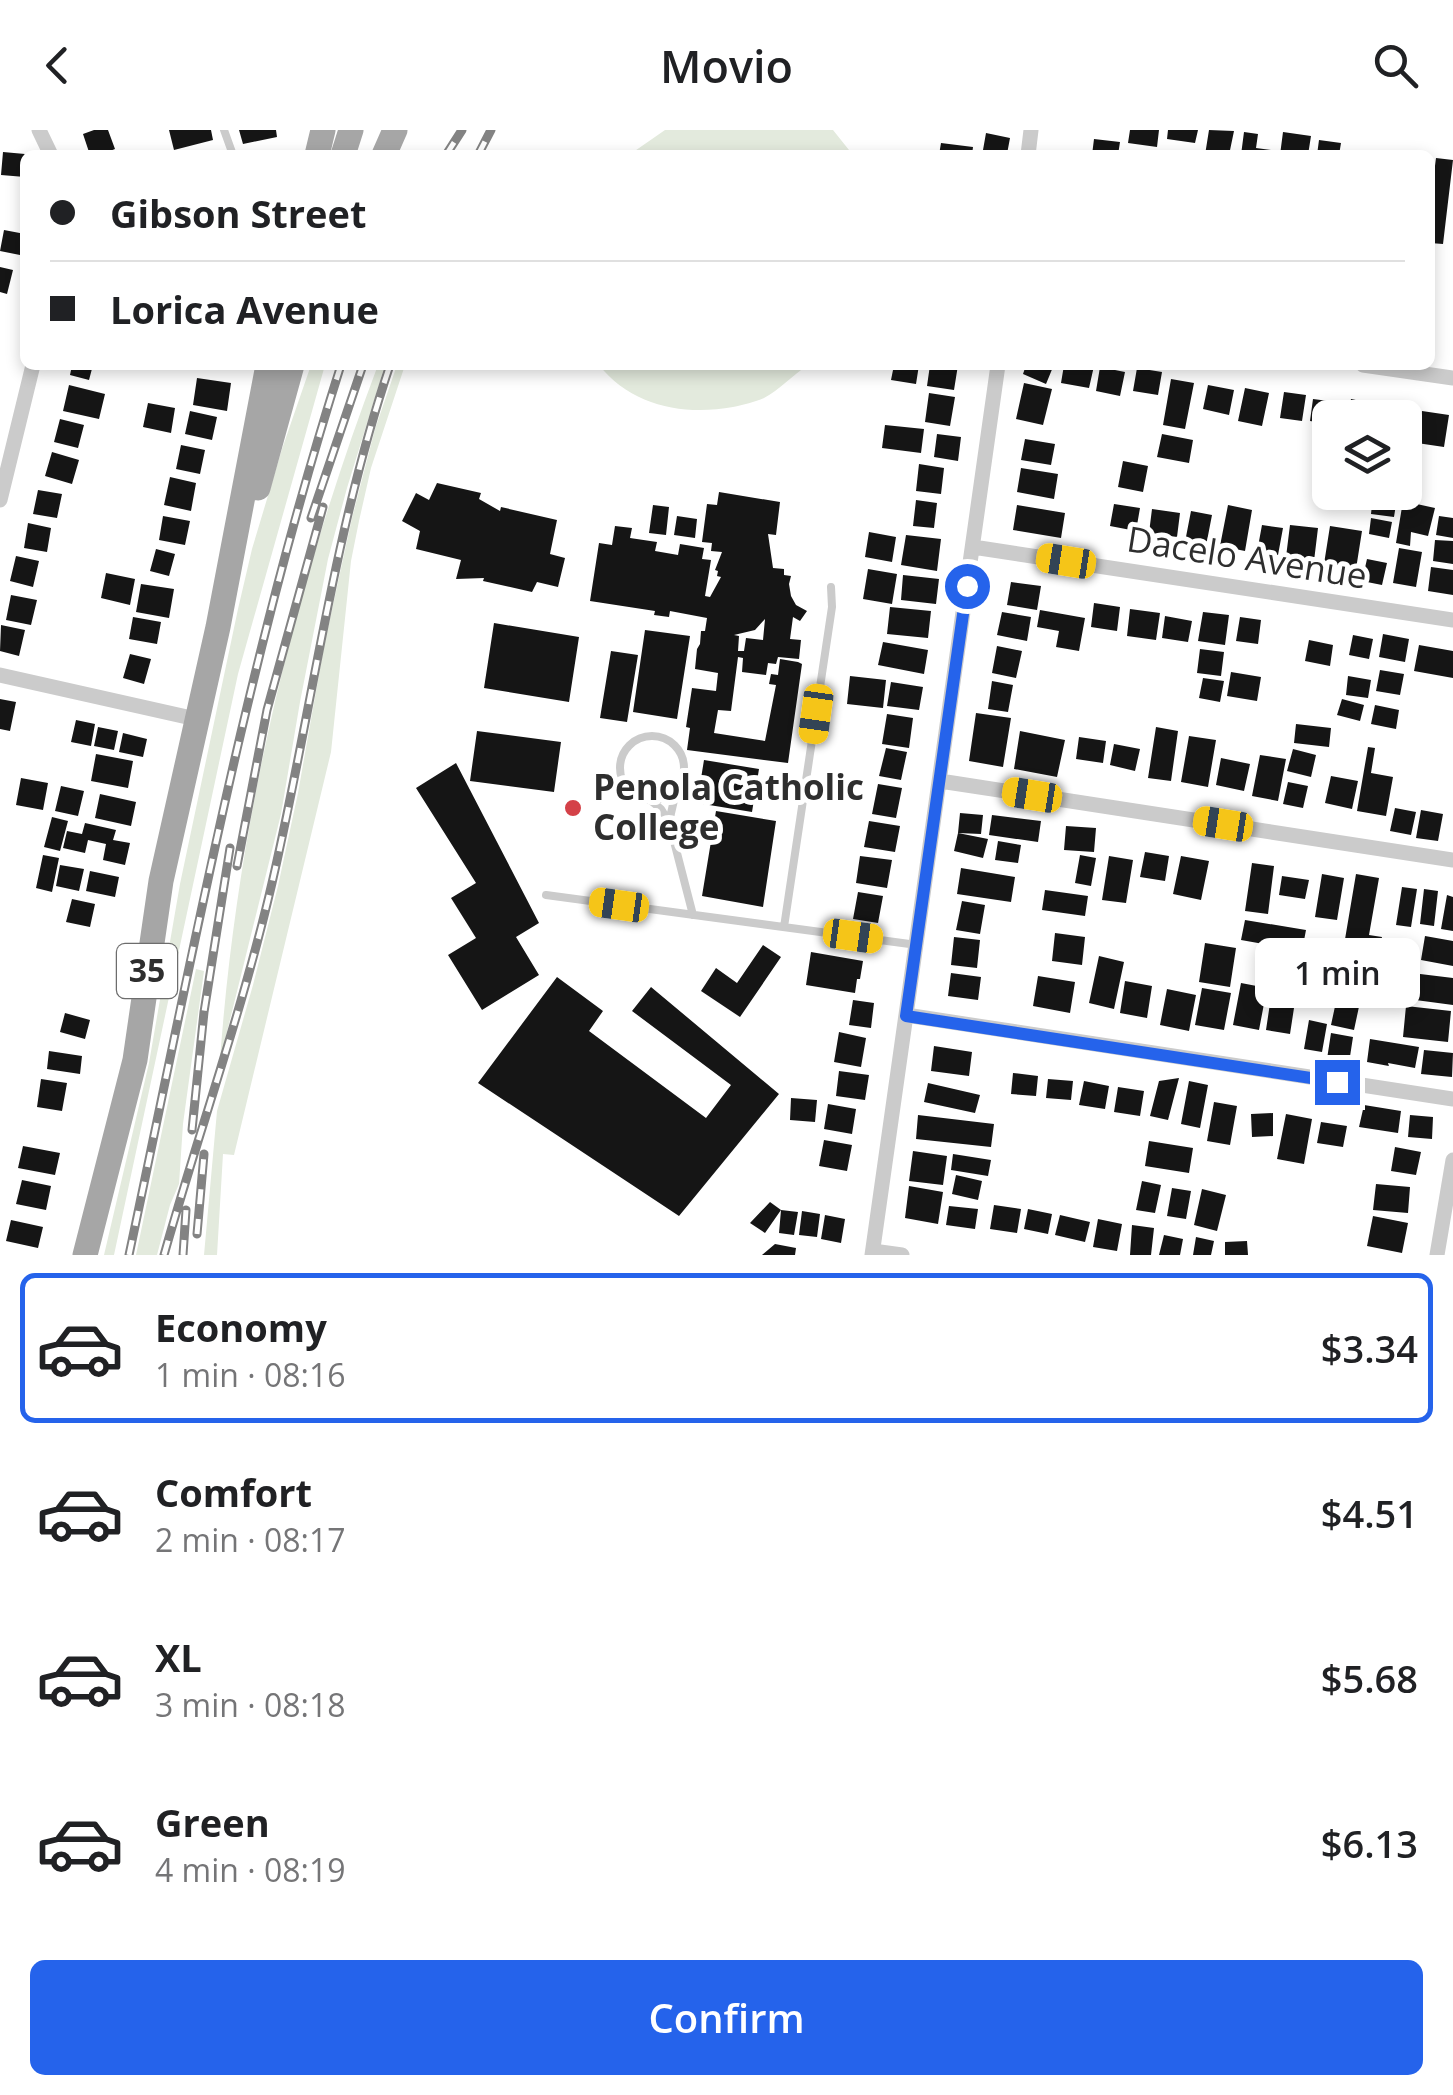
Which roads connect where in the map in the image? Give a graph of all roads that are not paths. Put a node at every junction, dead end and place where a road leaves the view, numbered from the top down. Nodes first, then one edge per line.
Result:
1 (351, 130) edge
2 (324, 143) edge
3 (31, 370) edge
4 (267, 370) edge
5 (294, 370) edge
6 (997, 370) edge
7 (1398, 370) edge
8 (1453, 378) edge
9 (7, 448) edge
10 (0, 500) edge
11 (973, 546) junction
12 (830, 587) dead end
13 (1453, 620) edge
14 (218, 627) junction
15 (0, 675) edge
16 (196, 719) junction
17 (940, 781) junction
18 (678, 786) junction
19 (649, 799) junction
20 (669, 822) junction
21 (1453, 860) edge
22 (546, 895) dead end
23 (693, 915) junction
24 (784, 926) junction
25 (916, 944) junction
26 (906, 1016) junction
27 (1453, 1099) edge
28 (1453, 1160) edge
29 (872, 1253) edge
30 (88, 1255) edge
31 (902, 1255) edge
32 (1437, 1255) edge

1 - 2 main road
3 - 9 street
4 - 14 main road, 35
5 - 14 main road, 35
6 - 11 street
7 - 8 street
9 - 10 street
11 - 13 street, Dacelo Avenue
11 - 17 street
12 - 24 lane
14 - 16 main road, 35
15 - 16 street
16 - 30 main road, 35
17 - 21 street
17 - 25 street
18 - 19 lane
18 - 19 lane
18 - 20 lane
19 - 20 lane
20 - 23 lane
22 - 23 lane
23 - 24 lane
24 - 25 lane
25 - 26 street
26 - 27 street
26 - 29 street
28 - 32 street
29 - 31 street

